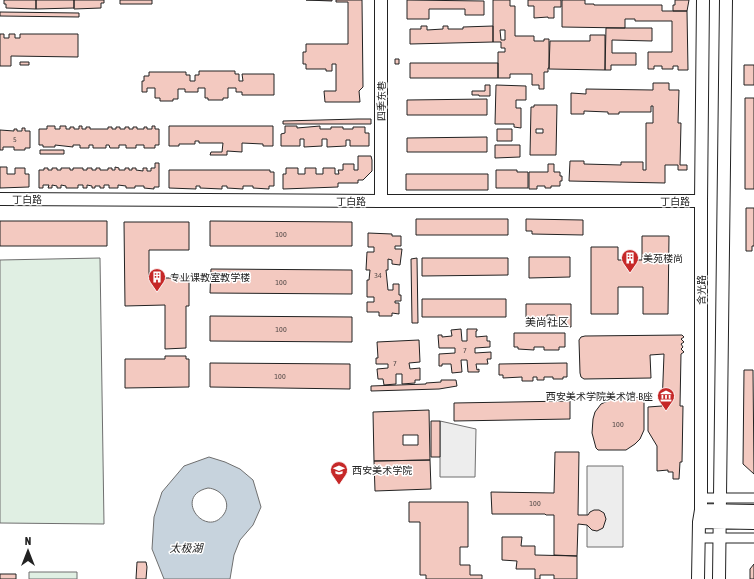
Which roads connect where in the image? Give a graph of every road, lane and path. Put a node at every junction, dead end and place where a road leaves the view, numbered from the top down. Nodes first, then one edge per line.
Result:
1 (381, 0) edge
2 (703, 0) edge
3 (726, 0) edge
4 (0, 199) edge
5 (381, 201) junction
6 (701, 201) junction
7 (754, 498) edge
8 (701, 504) junction
9 (719, 504) junction
10 (754, 511) edge
11 (699, 522) junction
12 (719, 523) junction
13 (754, 523) edge
14 (699, 538) junction
15 (719, 538) junction
16 (754, 538) edge
17 (698, 579) edge
18 (719, 579) edge

1 - 5 main road, 四季东巷
2 - 6 main road, 含光路
3 - 9 main road
4 - 5 main road, 丁白路
5 - 6 main road, 丁白路
6 - 8 main road, 含光路
7 - 9 street
8 - 9 main road
8 - 11 main road, 含光路
9 - 10 main road
9 - 12 main road
11 - 12 main road
11 - 14 main road, 含光路
12 - 13 main road
12 - 15 main road
14 - 15 street
14 - 17 main road, 含光路
15 - 16 street
15 - 18 main road

